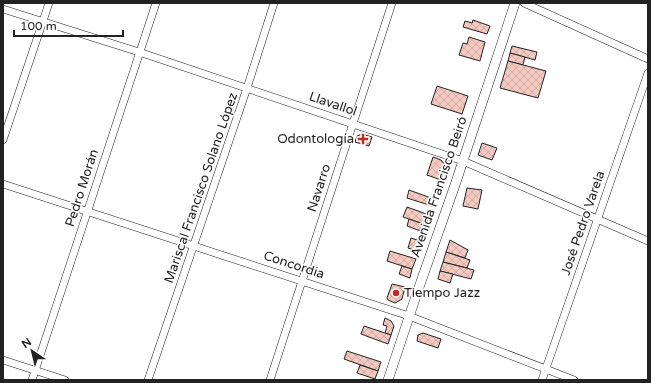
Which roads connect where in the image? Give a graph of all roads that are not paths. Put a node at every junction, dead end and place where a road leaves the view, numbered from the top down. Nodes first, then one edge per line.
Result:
1 (49, 3) edge
2 (156, 3) edge
3 (274, 3) edge
4 (392, 3) edge
5 (515, 3) edge
6 (524, 3) edge
7 (3, 9) edge
8 (43, 22) junction
9 (139, 52) junction
10 (648, 59) edge
11 (648, 73) edge
12 (247, 88) junction
13 (352, 124) junction
14 (3, 140) edge
15 (463, 161) junction
16 (3, 184) edge
17 (88, 210) junction
18 (598, 218) junction
19 (648, 240) edge
20 (194, 246) junction
21 (302, 281) junction
22 (410, 316) junction
23 (3, 360) edge
24 (545, 369) junction
25 (35, 370) junction
26 (32, 380) edge
27 (65, 380) edge
28 (148, 380) edge
29 (270, 380) edge
30 (388, 380) edge
31 (542, 380) edge
32 (574, 380) edge

1 - 8 street
2 - 9 street, Pedro Morán
3 - 12 street, Mariscal Francisco Solano López
4 - 13 street, Navarro
5 - 15 main road, Avenida Francisco Beiró
6 - 10 street
7 - 8 street, Llavallol
8 - 9 street, Llavallol
8 - 14 street
9 - 12 street, Llavallol
9 - 17 street, Pedro Morán
11 - 18 street, José Pedro Varela
12 - 13 street, Llavallol
12 - 20 street, Mariscal Francisco Solano López
13 - 15 street, Llavallol
13 - 21 street, Navarro
15 - 18 street, Llavallol
15 - 22 main road, Avenida Francisco Beiró
16 - 17 street, Concordia
17 - 20 street, Concordia
17 - 25 street, Pedro Morán
18 - 19 street, Llavallol
18 - 24 street, José Pedro Varela
20 - 21 street, Concordia
20 - 28 street, Mariscal Francisco Solano López
21 - 22 street, Concordia
21 - 29 street, Navarro
22 - 24 street, Concordia
22 - 30 main road, Avenida Francisco Beiró
23 - 25 street
24 - 31 street, José Pedro Varela
24 - 32 street, Concordia
25 - 26 street, Pedro Morán
25 - 27 street

